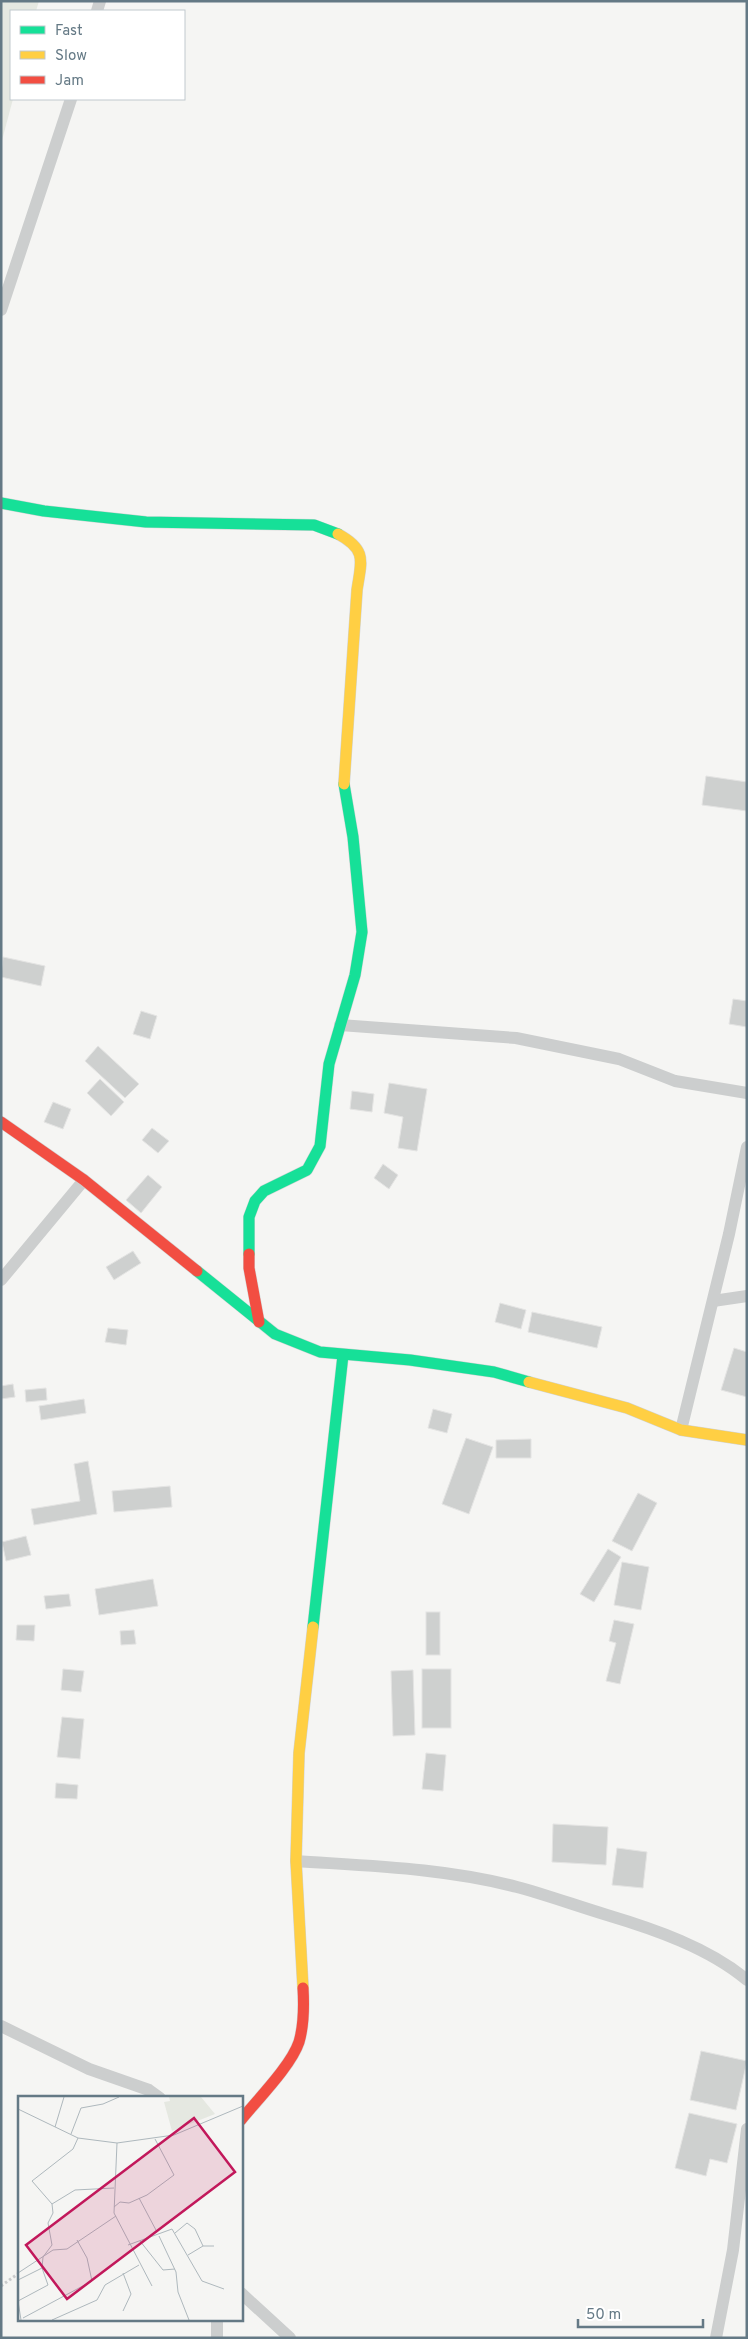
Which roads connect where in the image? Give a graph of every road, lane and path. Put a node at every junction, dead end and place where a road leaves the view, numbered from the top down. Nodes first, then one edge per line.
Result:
1 (70, 100) edge
2 (1, 310) edge
3 (1, 503) edge
4 (340, 1025) junction
5 (747, 1093) edge
6 (1, 1122) edge
7 (747, 1147) edge
8 (84, 1180) junction
9 (1, 1280) edge
10 (747, 1296) edge
11 (713, 1301) junction
12 (259, 1322) junction
13 (343, 1355) junction
14 (681, 1430) junction
15 (747, 1440) edge
16 (296, 1861) junction
17 (747, 1980) edge
18 (1, 2026) edge
19 (157, 2096) edge
20 (242, 2119) edge
21 (747, 2128) edge
22 (18, 2274) edge
23 (1, 2286) edge
24 (242, 2294) edge
25 (217, 2322) edge
26 (217, 2338) edge
27 (290, 2338) edge
28 (716, 2338) edge

1 - 2 street
3 - 4 street
4 - 5 street
4 - 12 street
6 - 8 street
7 - 11 street
8 - 9 street
8 - 12 street
10 - 11 street
11 - 14 street
12 - 13 street
13 - 14 street
13 - 16 street
14 - 15 street
16 - 17 street
16 - 20 street
18 - 19 street
21 - 28 street
22 - 23 path
24 - 27 street
25 - 26 street

